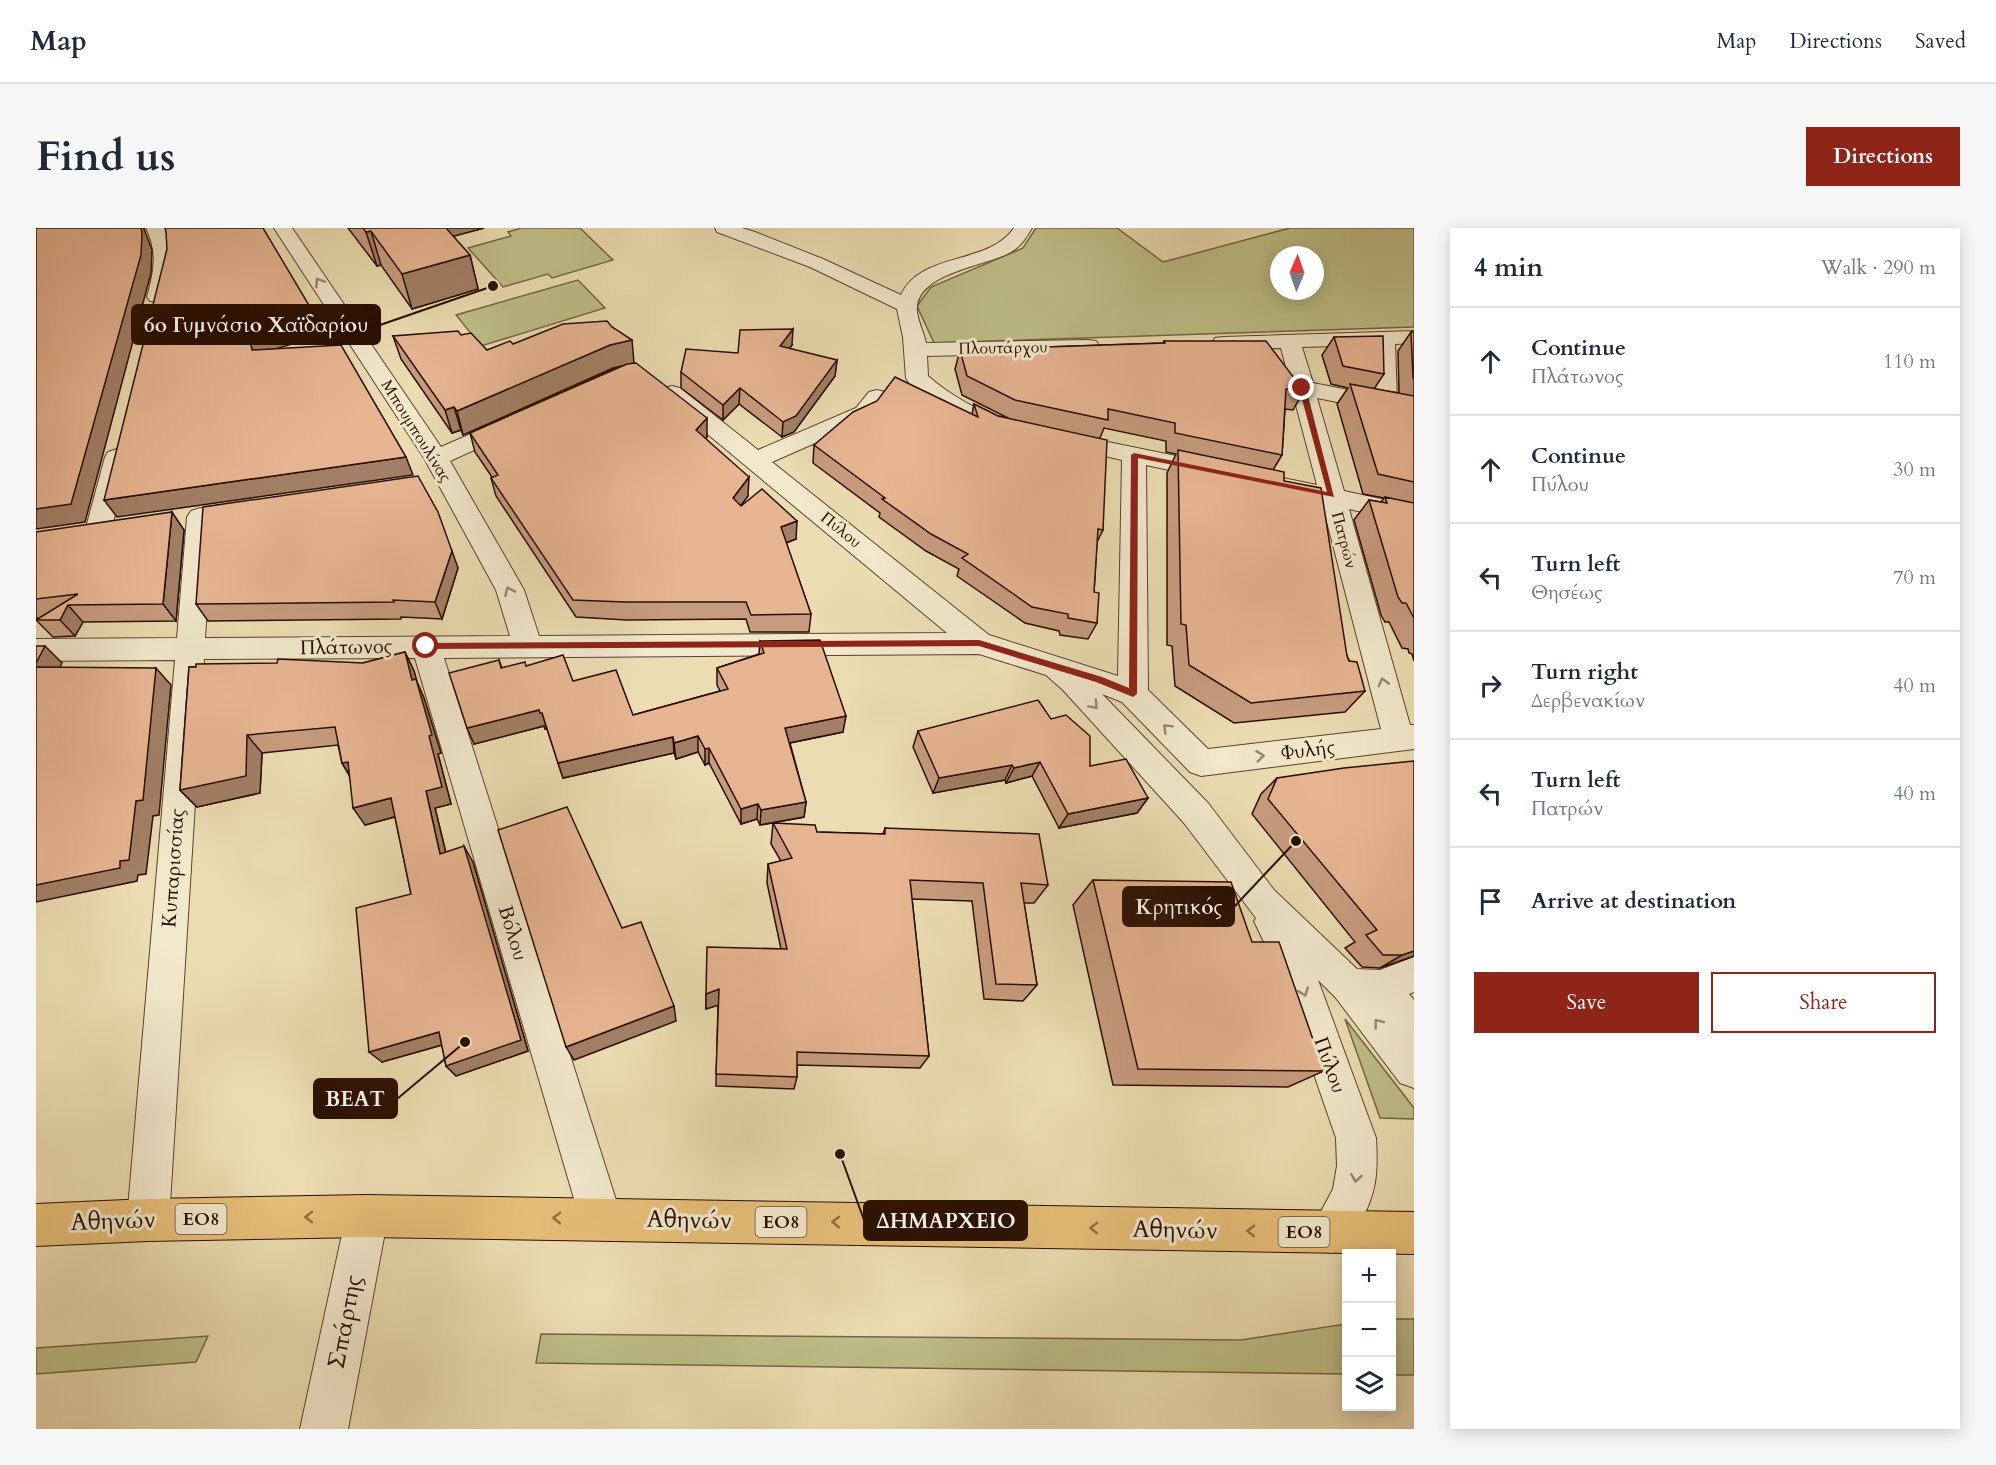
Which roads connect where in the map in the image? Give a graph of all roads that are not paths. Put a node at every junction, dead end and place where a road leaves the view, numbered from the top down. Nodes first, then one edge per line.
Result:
1 (155, 228) edge
2 (284, 228) edge
3 (724, 228) edge
4 (1023, 228) edge
5 (906, 306) junction
6 (152, 318) edge
7 (1414, 337) edge
8 (1384, 338) junction
9 (1290, 341) junction
10 (1208, 343) edge
11 (1114, 346) edge
12 (916, 350) junction
13 (651, 376) edge
14 (1302, 388) junction
15 (877, 397) edge
16 (1386, 405) junction
17 (1414, 410) edge
18 (529, 416) edge
19 (121, 441) edge
20 (1134, 455) junction
21 (756, 460) junction
22 (436, 474) junction
23 (1332, 496) junction
24 (1414, 515) edge
25 (200, 517) edge
26 (98, 531) edge
27 (979, 643) junction
28 (426, 646) junction
29 (528, 646) junction
30 (188, 649) junction
31 (36, 650) edge
32 (1052, 665) junction
33 (1133, 694) junction
34 (1406, 738) edge
35 (1202, 763) junction
36 (1196, 813) junction
37 (1262, 901) junction
38 (1414, 974) edge
39 (1364, 987) junction
40 (1414, 1029) edge
41 (1414, 1069) edge
42 (367, 1216) junction
43 (601, 1219) junction
44 (148, 1220) junction
45 (36, 1225) edge
46 (1331, 1232) junction
47 (1414, 1233) edge
48 (324, 1429) edge

1 - 6 street
22 -> 2 street, Μπουμπουλίνας
3 - 5 street
4 - 5 street
5 - 12 street
7 - 8 street
8 - 9 street
8 - 16 street
9 - 10 street
9 - 14 street, Πατρών
11 - 12 street, Πλουτάρχου
12 - 20 street
13 - 21 street, Πύλου
14 - 16 street
14 - 23 street, Πατρών
15 - 21 street
16 - 17 street
18 - 22 street
19 - 26 street
20 - 23 street
20 - 33 street
21 - 27 street, Πύλου
29 -> 22 street, Μπουμπουλίνας
23 - 24 street
34 -> 23 street, Πατρών
25 - 30 street, Κυπαρισσίας
27 - 29 street, Πλάτωνος
27 - 32 street, Πύλου
28 - 29 street, Πλάτωνος
28 - 30 street, Πλάτωνος
28 - 43 street, Βόλου
30 - 31 street, Πλάτωνος
30 - 44 street, Κυπαρισσίας
32 - 33 street, Πύλου
32 -> 36 street, Πύλου
35 -> 33 street, Πύλου
35 -> 34 street, Φυλής
35 - 36 street
36 - 37 street, Πύλου
37 - 39 street, Πύλου
37 -> 46 street, Πύλου
38 - 39 street
39 - 40 street
41 -> 39 street, Πύλου
43 -> 42 highway, Αθηνών / ΕΟ8
42 -> 44 highway, Αθηνών / ΕΟ8
42 - 48 street, Σπάρτης
46 -> 43 highway, Αθηνών / ΕΟ8
44 - 45 highway, Αθηνών / ΕΟ8
46 - 47 highway, Αθηνών / ΕΟ8

